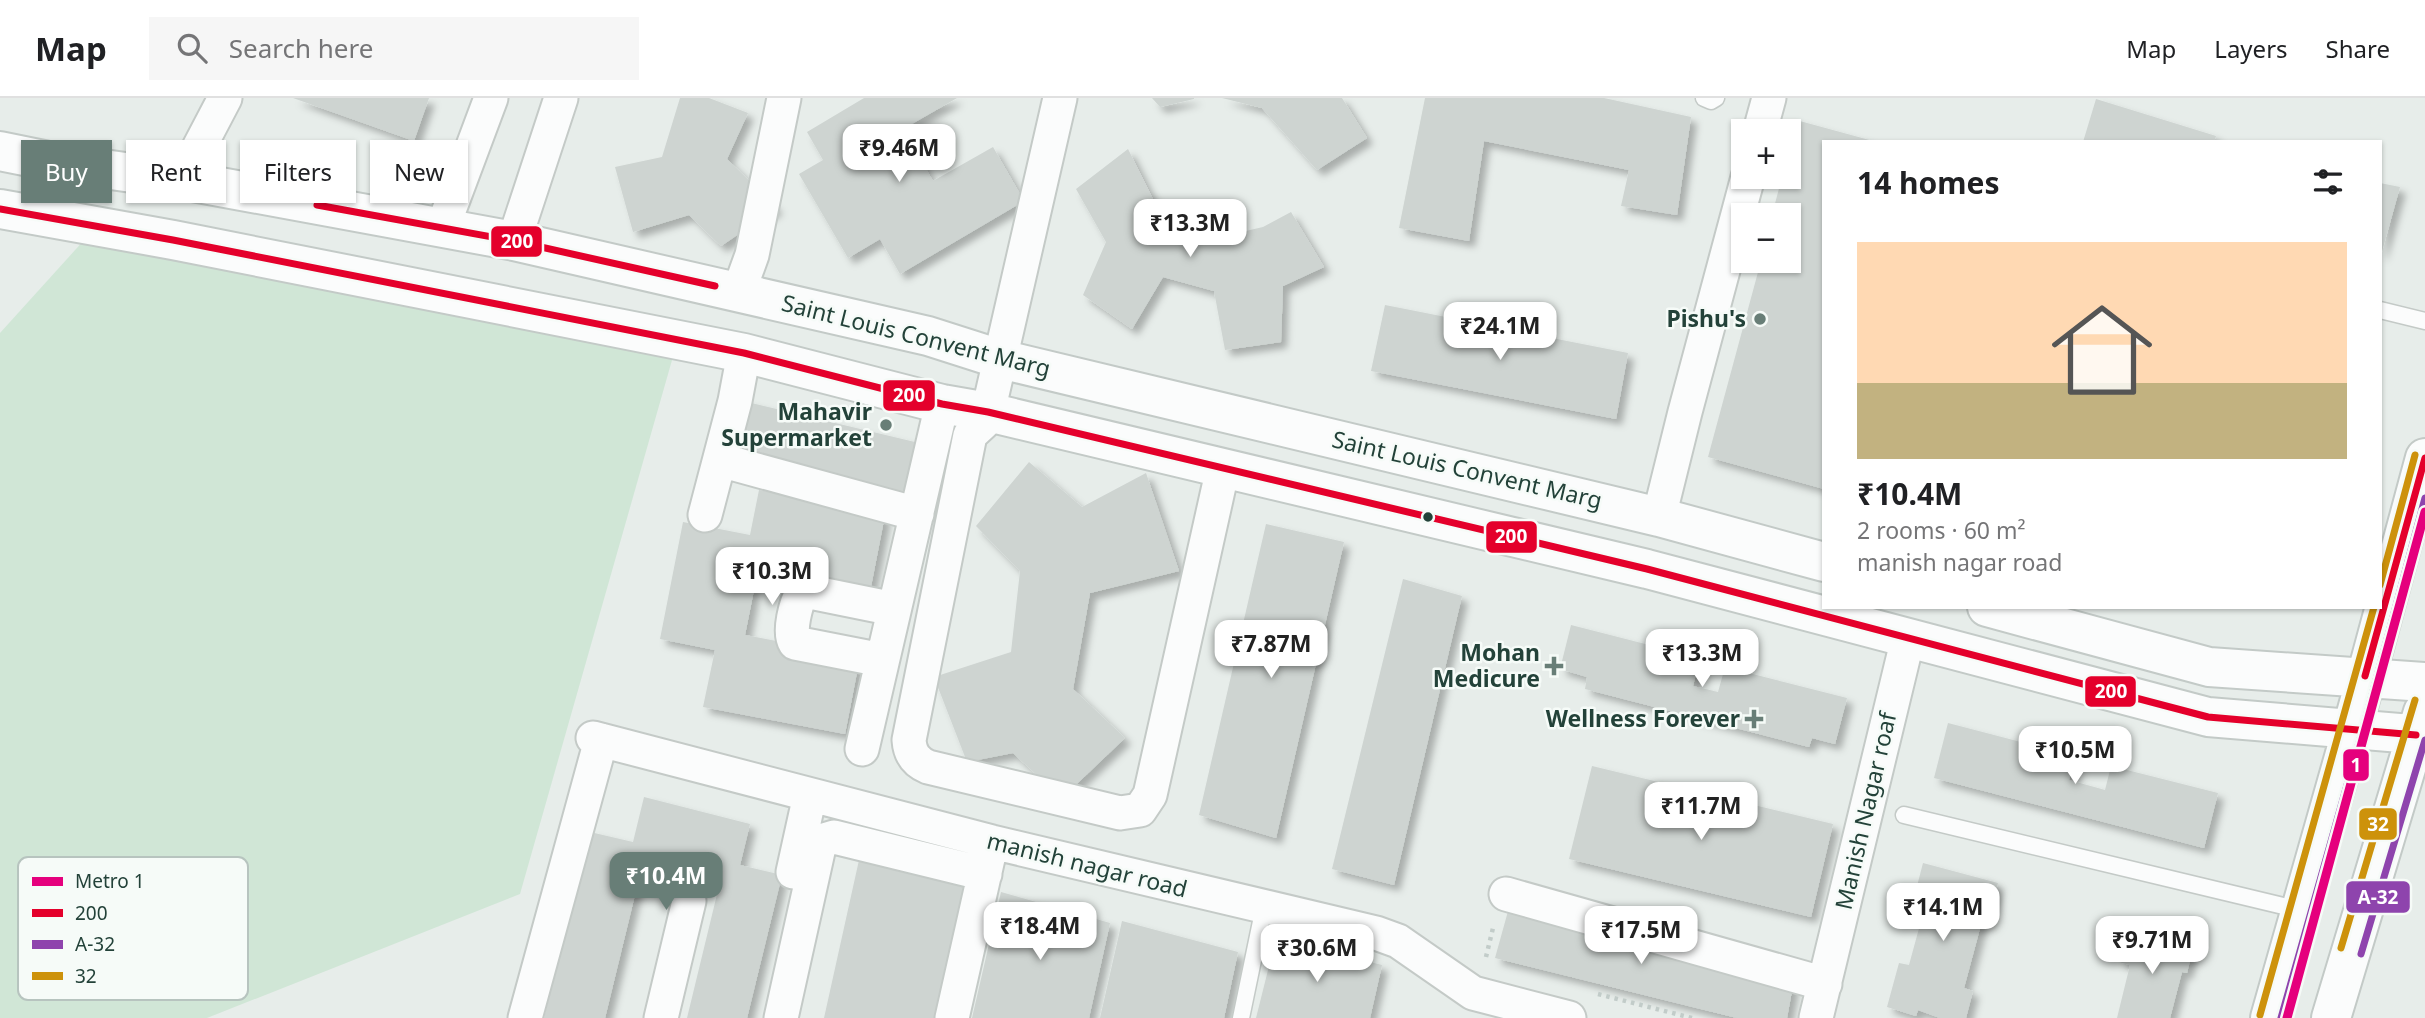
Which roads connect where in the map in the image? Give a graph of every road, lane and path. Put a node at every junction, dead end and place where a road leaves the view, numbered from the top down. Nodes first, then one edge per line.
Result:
1 (225, 98) edge
2 (491, 98) edge
3 (561, 98) edge
4 (784, 98) edge
5 (1060, 98) edge
6 (1704, 98) edge
7 (1716, 98) edge
8 (1769, 98) edge
9 (1763, 119) edge
10 (203, 140) edge
11 (0, 151) edge
12 (126, 172) edge
13 (226, 188) edge
14 (1745, 189) edge
15 (0, 209) edge
16 (442, 229) junction
17 (514, 241) junction
18 (739, 291) junction
19 (2382, 310) edge
20 (2425, 321) edge
21 (744, 353) junction
22 (1000, 359) junction
23 (942, 404) junction
24 (988, 412) junction
25 (2425, 458) edge
26 (720, 460) junction
27 (1223, 468) junction
28 (917, 514) junction
29 (705, 515) dead end
30 (1660, 517) junction
31 (1822, 561) edge
32 (894, 609) junction
33 (1994, 609) edge
34 (1908, 638) junction
35 (883, 660) junction
36 (2365, 676) junction
37 (2425, 682) edge
38 (2422, 724) edge
39 (2352, 729) junction
40 (862, 748) dead end
41 (810, 795) junction
42 (1904, 815) dead end
43 (992, 842) junction
44 (985, 874) junction
45 (1506, 894) dead end
46 (689, 901) dead end
47 (1264, 907) junction
48 (2300, 910) junction
49 (1825, 984) junction
50 (525, 1018) edge
51 (661, 1018) edge
52 (760, 1018) edge
53 (781, 1018) edge
54 (952, 1018) edge
55 (1241, 1018) edge
56 (1569, 1018) edge
57 (1816, 1018) edge
58 (2270, 1018) edge
59 (2331, 1018) edge

1 - 10 street
2 - 16 street
3 - 17 street
4 - 18 street
5 - 22 street
6 - 7 lane
8 - 9 street
11 - 12 main road, Saint Louis Convent Marg
13 - 16 main road, Saint Louis Convent Marg
14 - 30 street
15 - 21 main road
16 - 17 main road, Saint Louis Convent Marg
17 - 18 main road, Saint Louis Convent Marg
18 - 22 main road, Saint Louis Convent Marg
19 - 20 lane
21 - 23 main road
21 - 26 street
22 - 24 street
22 - 30 main road, Saint Louis Convent Marg
23 - 24 main road
23 - 28 street
24 - 27 main road
24 - 27 street
25 - 36 main road
26 - 28 street
26 - 29 street
27 - 34 main road
28 - 32 street
30 - 31 main road, Saint Louis Convent Marg
32 - 35 street
32 - 35 street
33 - 36 main road
34 - 39 main road
34 - 49 street, Manish Nagar roaf
35 - 40 street
36 - 37 main road
36 - 39 main road
38 - 39 main road
38 - 59 main road
39 - 48 main road
41 - 43 street, manish nagar road
41 - 50 street, manish nagar road
41 - 52 street
42 - 48 lane
43 - 44 street
43 - 47 street, manish nagar road
44 - 53 street
44 - 54 street
45 - 49 street
46 - 51 street
47 - 55 lane
47 - 56 street, manish nagar road
48 - 58 main road
49 - 57 street

